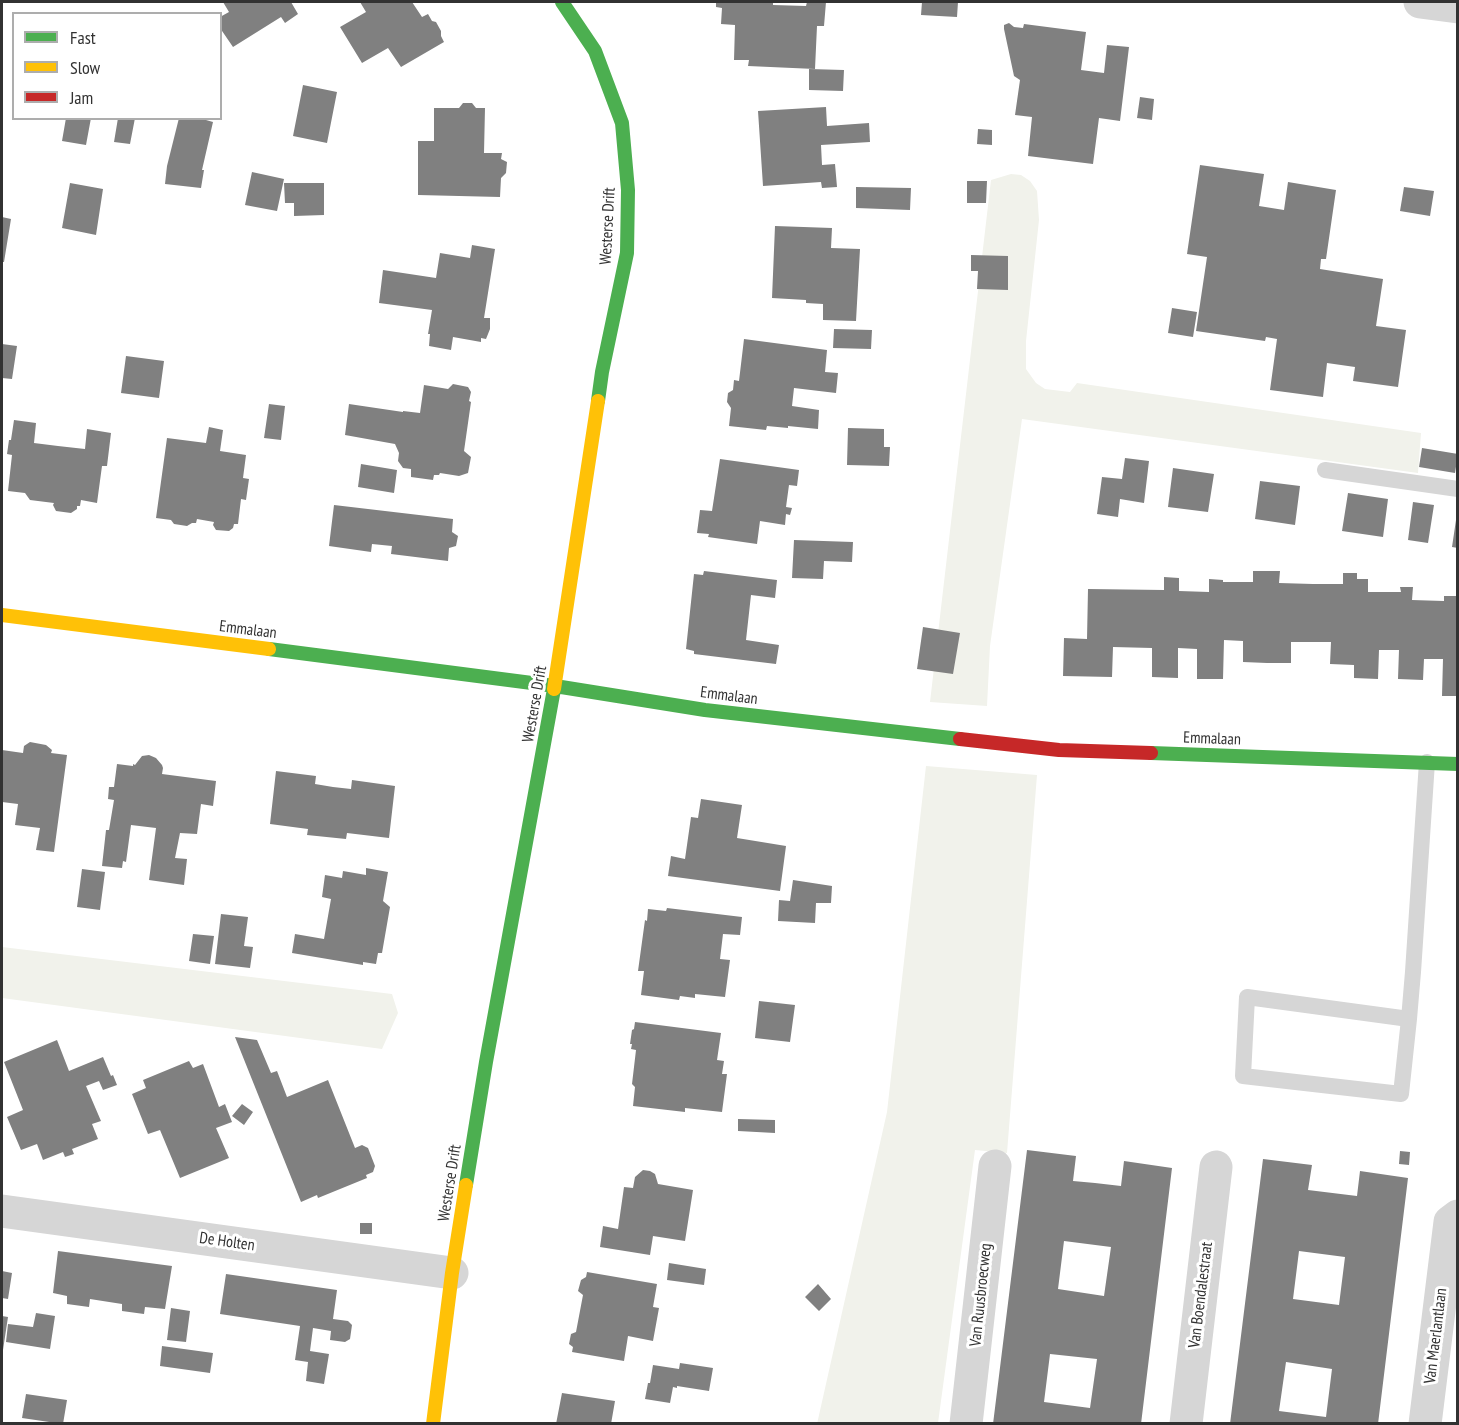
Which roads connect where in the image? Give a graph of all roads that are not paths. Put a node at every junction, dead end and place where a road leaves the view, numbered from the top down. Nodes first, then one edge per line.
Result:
1 (562, 2) edge
2 (1420, 2) edge
3 (1458, 7) edge
4 (1325, 470) dead end
5 (1458, 489) edge
6 (2, 615) edge
7 (555, 686) junction
8 (1427, 762) junction
9 (1458, 764) edge
10 (1409, 1019) junction
11 (995, 1166) dead end
12 (1216, 1167) dead end
13 (2, 1212) edge
14 (1458, 1216) edge
15 (452, 1274) junction
16 (433, 1424) edge
17 (966, 1424) edge
18 (1186, 1424) edge
19 (1425, 1424) edge

1 - 7 main road, Westerse Drift
2 - 3 street
4 - 5 lane
6 - 7 main road, Emmalaan
7 - 8 main road, Emmalaan
7 - 15 main road, Westerse Drift
8 - 9 main road, Emmalaan
8 - 10 lane
10 - 10 lane
11 - 17 street, Van Ruusbroecweg
12 - 18 street, Van Boendalestraat
13 - 15 street, De Holten
14 - 19 street, Van Maerlantlaan
15 - 16 main road, Westerse Drift

